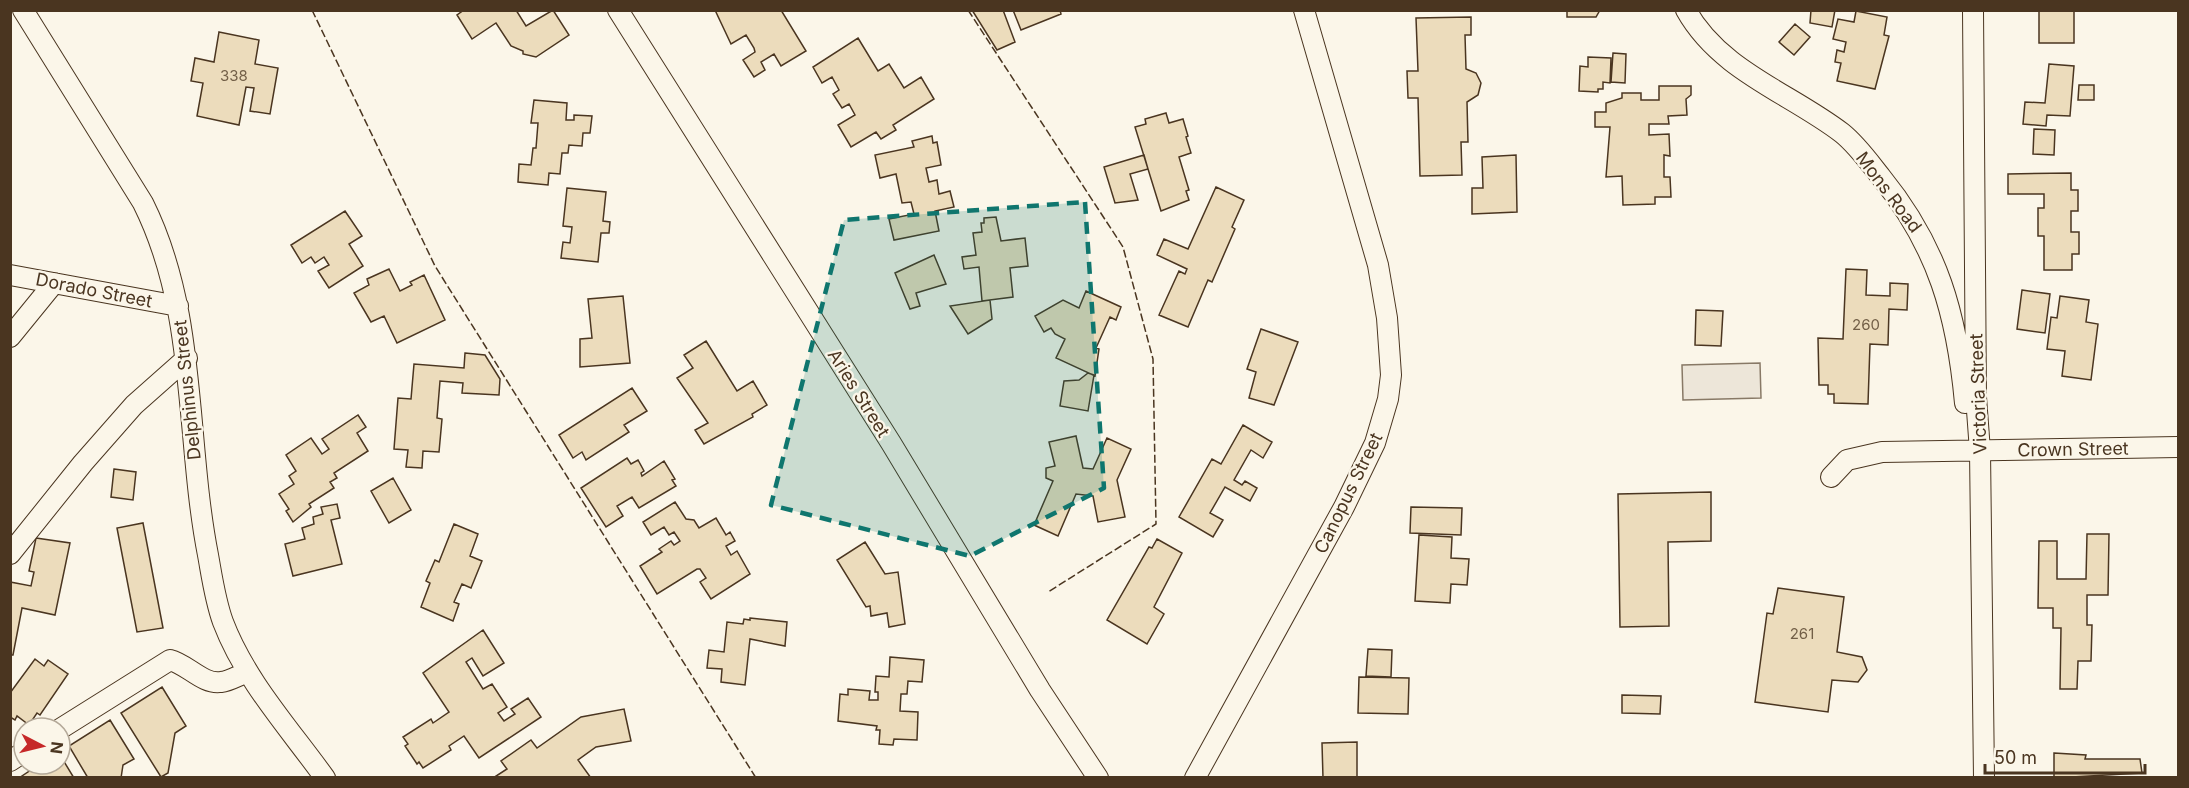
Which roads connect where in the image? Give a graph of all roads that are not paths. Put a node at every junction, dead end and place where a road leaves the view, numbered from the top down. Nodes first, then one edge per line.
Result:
1 (23, 10) edge
2 (618, 10) edge
3 (1304, 10) edge
4 (1686, 10) edge
5 (1973, 10) edge
6 (10, 275) edge
7 (54, 283) junction
8 (178, 306) junction
9 (10, 337) edge
10 (186, 358) junction
11 (2178, 447) edge
12 (1975, 451) junction
13 (1831, 477) dead end
14 (10, 554) edge
15 (248, 672) junction
16 (72, 721) edge
17 (325, 777) edge
18 (1098, 777) edge
19 (1195, 777) edge
20 (1984, 777) edge

1 - 8 street, Delphinus Street
2 - 18 street, Aries Street
3 - 19 street, Canopus Street
4 - 12 street, Mons Road
5 - 12 street, Victoria Street
6 - 7 street, Dorado Street
7 - 8 street, Dorado Street
7 - 9 street
8 - 10 street, Delphinus Street
10 - 14 street
10 - 15 street, Delphinus Street
11 - 12 street, Crown Street
12 - 13 street, Crown Street
12 - 20 street, Victoria Street
15 - 16 street
15 - 17 street, Delphinus Street

